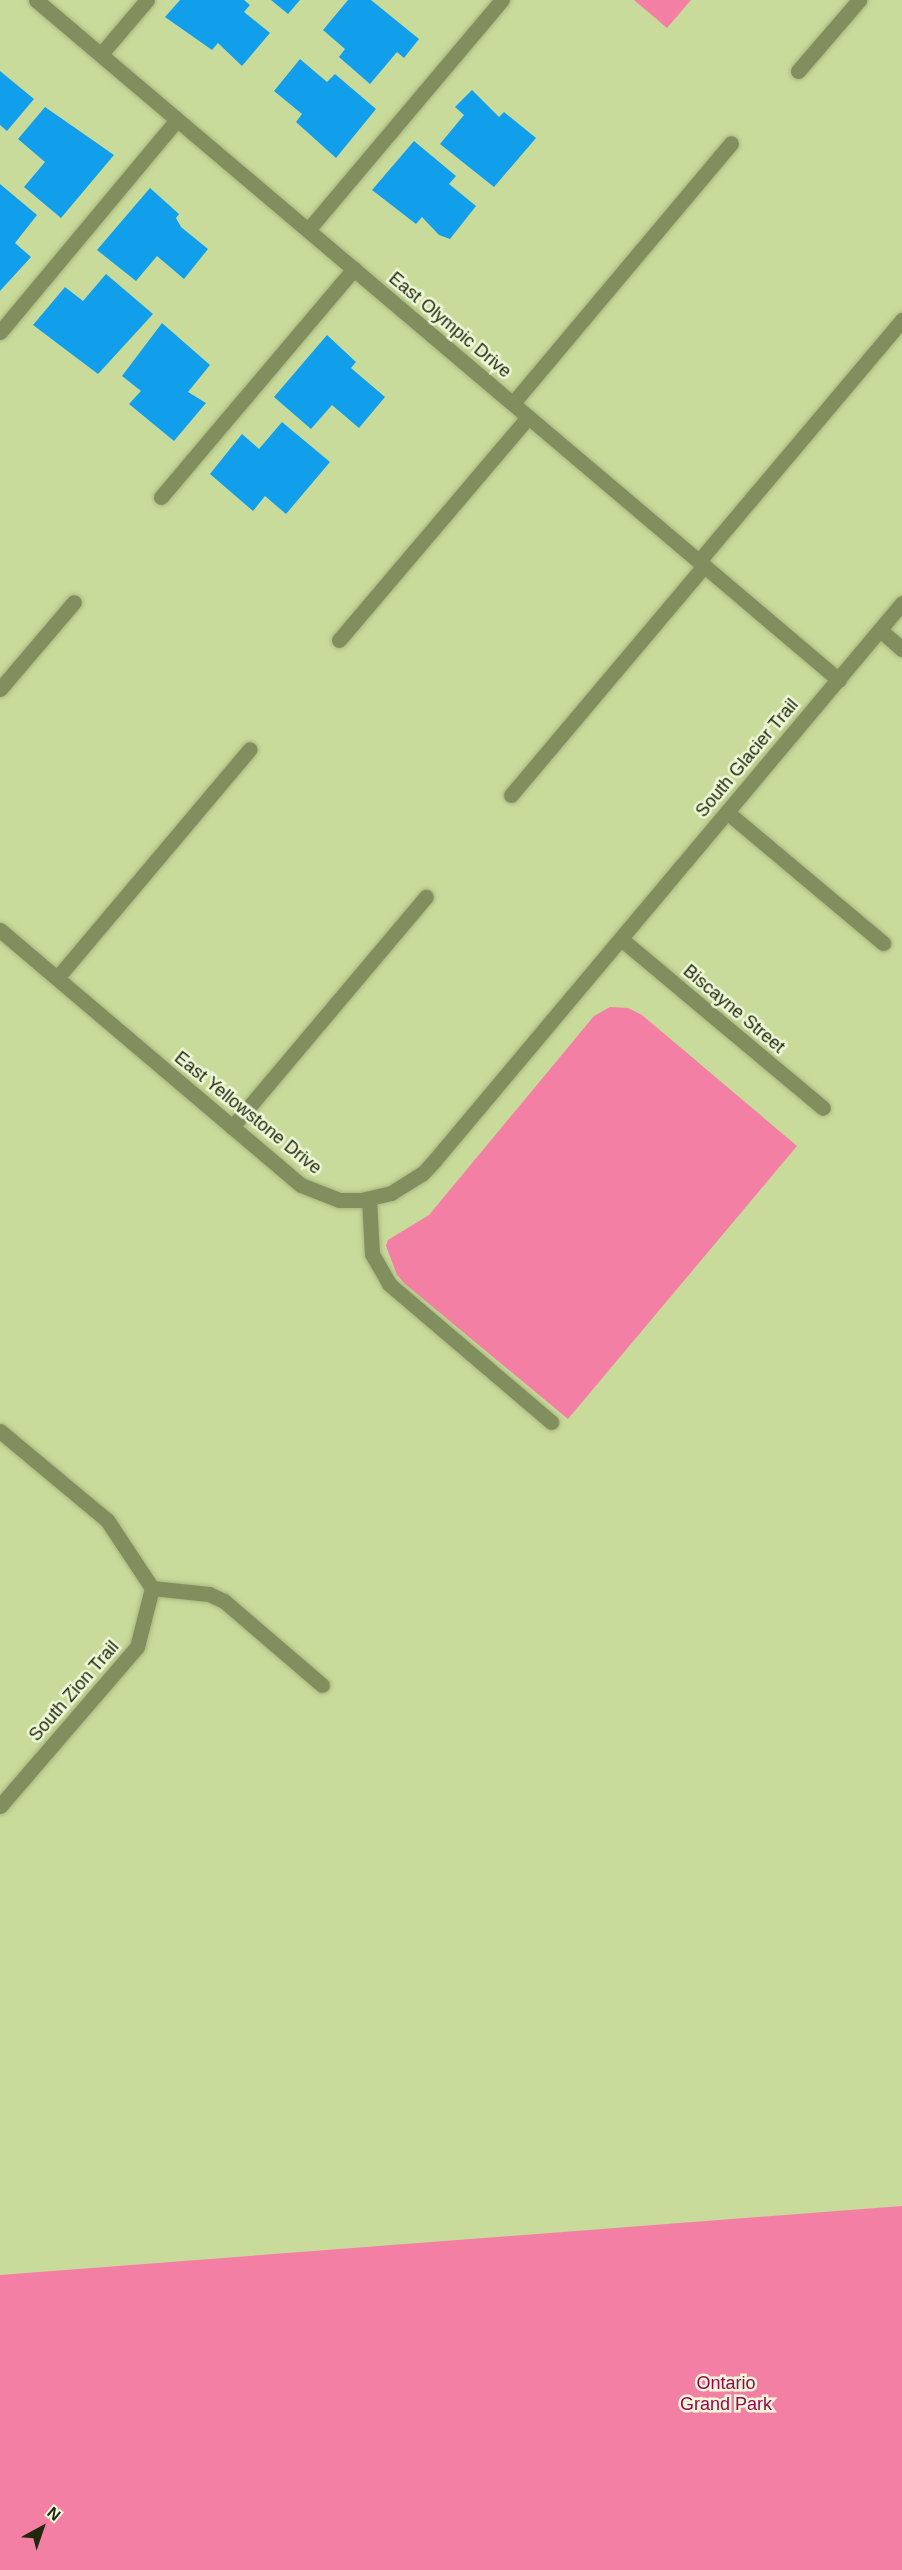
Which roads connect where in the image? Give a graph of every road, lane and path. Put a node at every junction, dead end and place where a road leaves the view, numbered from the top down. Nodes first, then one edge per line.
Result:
1 (36, 0) edge
2 (147, 0) edge
3 (502, 0) edge
4 (858, 0) edge
5 (100, 54) junction
6 (798, 71) dead end
7 (176, 121) junction
8 (731, 143) dead end
9 (308, 230) junction
10 (354, 269) junction
11 (902, 320) edge
12 (0, 332) edge
13 (513, 404) junction
14 (528, 417) junction
15 (161, 497) dead end
16 (701, 564) junction
17 (74, 602) dead end
18 (902, 603) edge
19 (880, 630) junction
20 (339, 640) dead end
21 (902, 650) edge
22 (839, 680) junction
23 (0, 689) edge
24 (250, 749) dead end
25 (511, 795) dead end
26 (727, 812) junction
27 (426, 897) dead end
28 (0, 930) edge
29 (621, 939) junction
30 (883, 943) dead end
31 (57, 978) junction
32 (823, 1108) dead end
33 (232, 1127) junction
34 (369, 1199) junction
35 (551, 1422) dead end
36 (0, 1431) edge
37 (152, 1588) junction
38 (322, 1684) dead end
39 (0, 1806) edge

1 - 5 street, East Olympic Drive
2 - 5 street
3 - 9 street
4 - 6 street
5 - 7 street, East Olympic Drive
7 - 9 street, East Olympic Drive
7 - 12 street
8 - 13 street
9 - 10 street, East Olympic Drive
10 - 13 street, East Olympic Drive
10 - 15 street
11 - 16 street
13 - 14 street, East Olympic Drive
14 - 16 street, East Olympic Drive
14 - 20 street
16 - 22 street, East Olympic Drive
16 - 25 street
17 - 23 street
18 - 19 street, South Glacier Trail
19 - 21 street
19 - 22 street, South Glacier Trail
22 - 26 street, South Glacier Trail
24 - 31 street
26 - 29 street, South Glacier Trail
26 - 30 street
27 - 33 street
28 - 31 street, East Yellowstone Drive
29 - 32 street, Biscayne Street
29 - 34 street, East Yellowstone Drive
31 - 33 street, East Yellowstone Drive
33 - 34 street, East Yellowstone Drive
34 - 35 street
36 - 37 street
37 - 38 street
37 - 39 street, South Zion Trail

